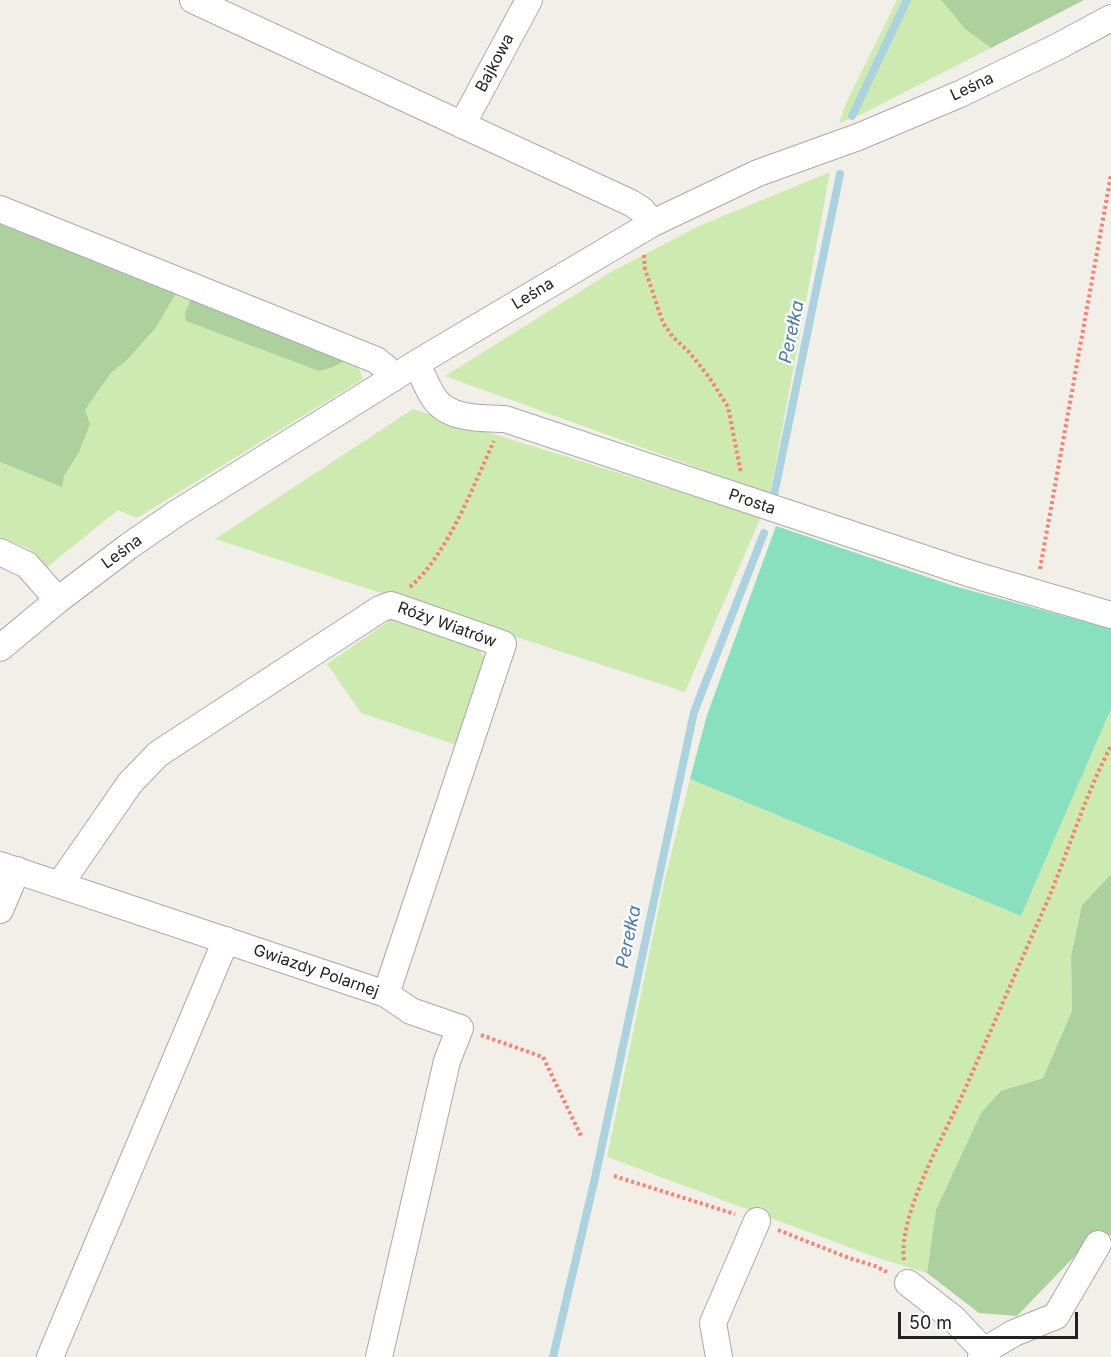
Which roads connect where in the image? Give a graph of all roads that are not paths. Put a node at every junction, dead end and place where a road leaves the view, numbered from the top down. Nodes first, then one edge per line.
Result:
1 (193, 0) edge
2 (529, 0) edge
3 (1111, 18) edge
4 (462, 125) junction
5 (0, 209) edge
6 (653, 223) junction
7 (417, 363) junction
8 (392, 379) junction
9 (0, 552) edge
10 (58, 600) junction
11 (1111, 615) edge
12 (0, 648) edge
13 (9, 867) edge
14 (60, 884) junction
15 (0, 910) edge
16 (226, 940) junction
17 (386, 994) junction
18 (757, 1221) dead end
19 (1098, 1244) dead end
20 (908, 1283) road end
21 (983, 1354) edge
22 (50, 1357) edge
23 (379, 1357) edge
24 (719, 1357) edge

1 - 4 street
2 - 4 street, Bajkowa
3 - 6 street, Leśna
4 - 6 street
5 - 8 street
6 - 7 street, Leśna
7 - 8 street, Leśna
7 - 11 street, Prosta
8 - 10 street, Leśna
9 - 10 street
10 - 12 street, Leśna
13 - 14 street, Gwiazdy Polarnej
13 - 15 street
14 - 16 street, Gwiazdy Polarnej
14 - 17 street, Róży Wiatrów
16 - 17 street, Gwiazdy Polarnej
16 - 22 street
17 - 23 street, Gwiazdy Polarnej
18 - 24 street
19 - 21 street
20 - 21 street

